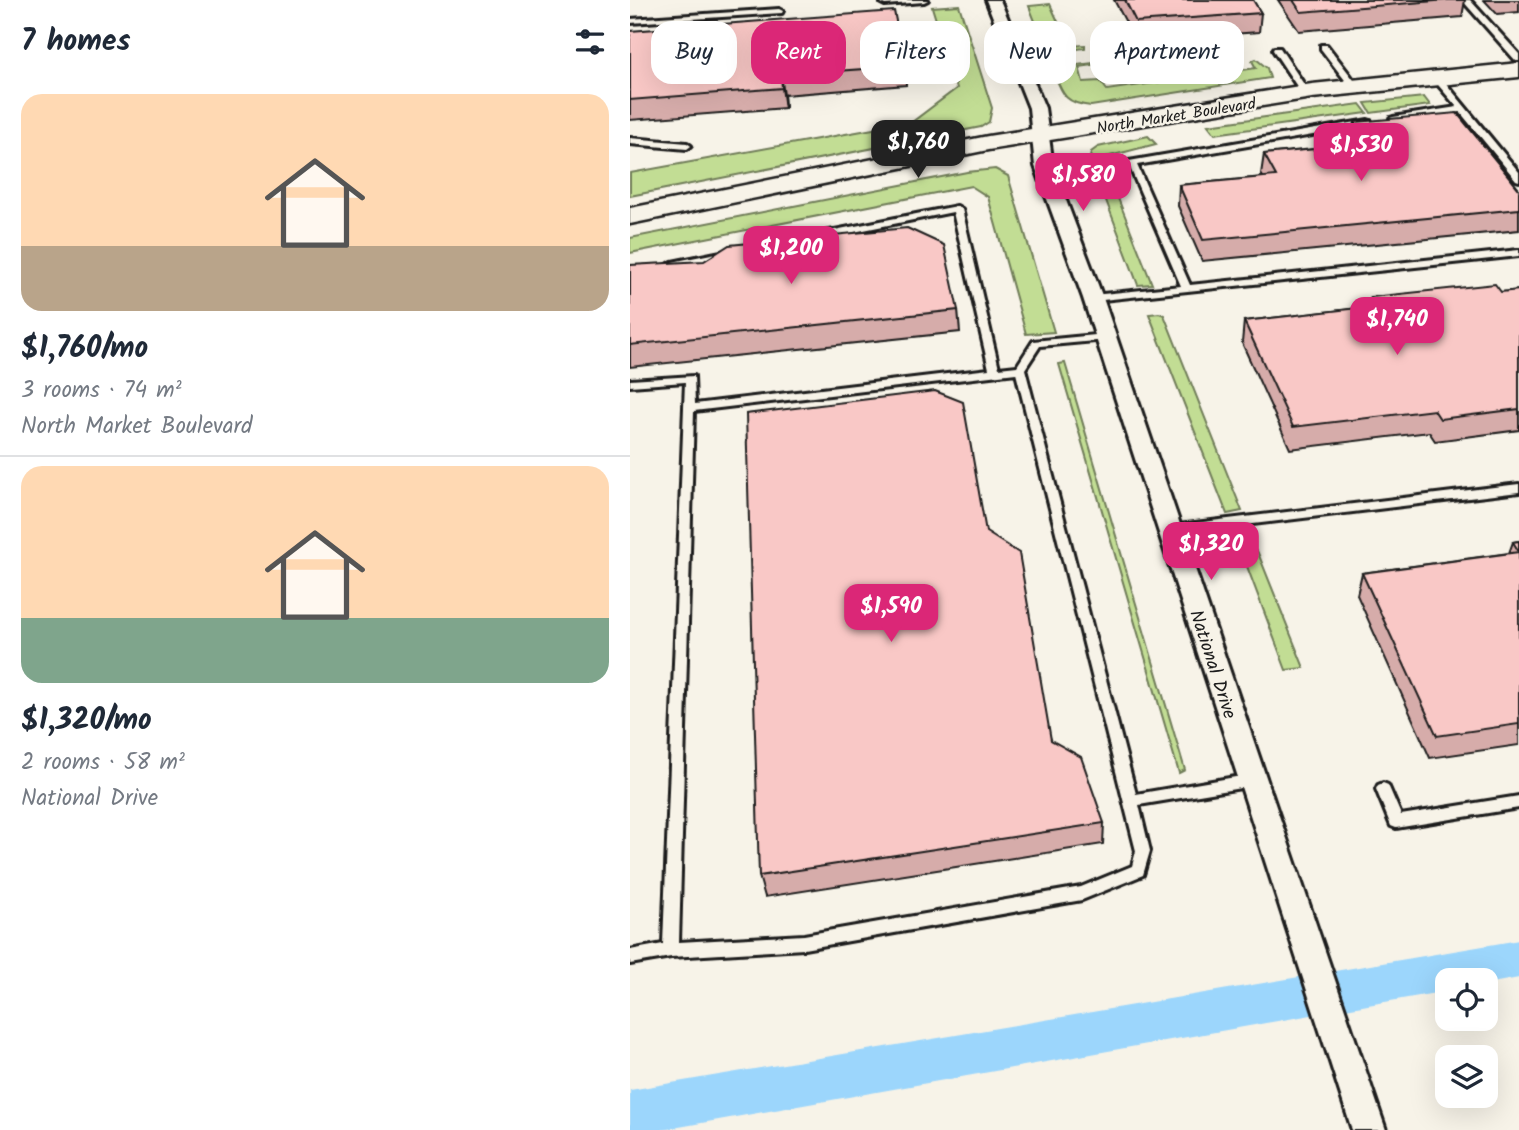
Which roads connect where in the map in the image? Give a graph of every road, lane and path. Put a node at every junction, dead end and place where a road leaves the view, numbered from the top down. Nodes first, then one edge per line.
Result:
1 (753, 0) edge
2 (924, 0) edge
3 (993, 0) edge
4 (1466, 0) edge
5 (885, 3) dead end
6 (779, 10) dead end
7 (754, 12) junction
8 (630, 21) edge
9 (1324, 47) dead end
10 (1277, 50) dead end
11 (1519, 59) edge
12 (1519, 70) edge
13 (1436, 77) junction
14 (1354, 86) junction
15 (1305, 92) junction
16 (1462, 109) junction
17 (1040, 136) junction
18 (630, 141) edge
19 (687, 146) dead end
20 (1519, 178) edge
21 (630, 216) edge
22 (786, 243) edge
23 (734, 253) edge
24 (1519, 253) edge
25 (656, 268) edge
26 (1187, 288) junction
27 (1093, 298) junction
28 (1106, 337) junction
29 (1020, 369) junction
30 (995, 372) junction
31 (630, 383) edge
32 (689, 408) junction
33 (1519, 488) edge
34 (1170, 530) junction
35 (1253, 780) junction
36 (1383, 789) dead end
37 (1130, 801) junction
38 (1519, 802) edge
39 (671, 950) junction
40 (630, 957) edge
41 (1367, 1125) edge

1 - 7 lane
2 - 5 lane
3 - 17 street, National Drive
4 - 11 lane
6 - 7 lane
7 - 8 lane
9 - 14 lane
10 - 15 lane
12 - 13 main road, North Market Boulevard
13 - 14 main road, North Market Boulevard
13 - 16 lane
14 - 15 main road, North Market Boulevard
15 - 17 main road, North Market Boulevard
16 - 20 lane
16 - 26 lane
17 - 21 main road, North Market Boulevard
17 - 27 street, National Drive
18 - 19 lane
22 - 30 lane
23 - 25 lane
24 - 26 lane
26 - 27 lane
27 - 28 street, National Drive
28 - 29 lane
28 - 34 street, National Drive
29 - 30 lane
29 - 37 lane
30 - 32 lane
31 - 32 lane
32 - 39 lane
33 - 34 lane
34 - 35 street, National Drive
35 - 37 lane
35 - 41 street, National Drive
36 - 38 lane
37 - 39 lane
39 - 40 lane

